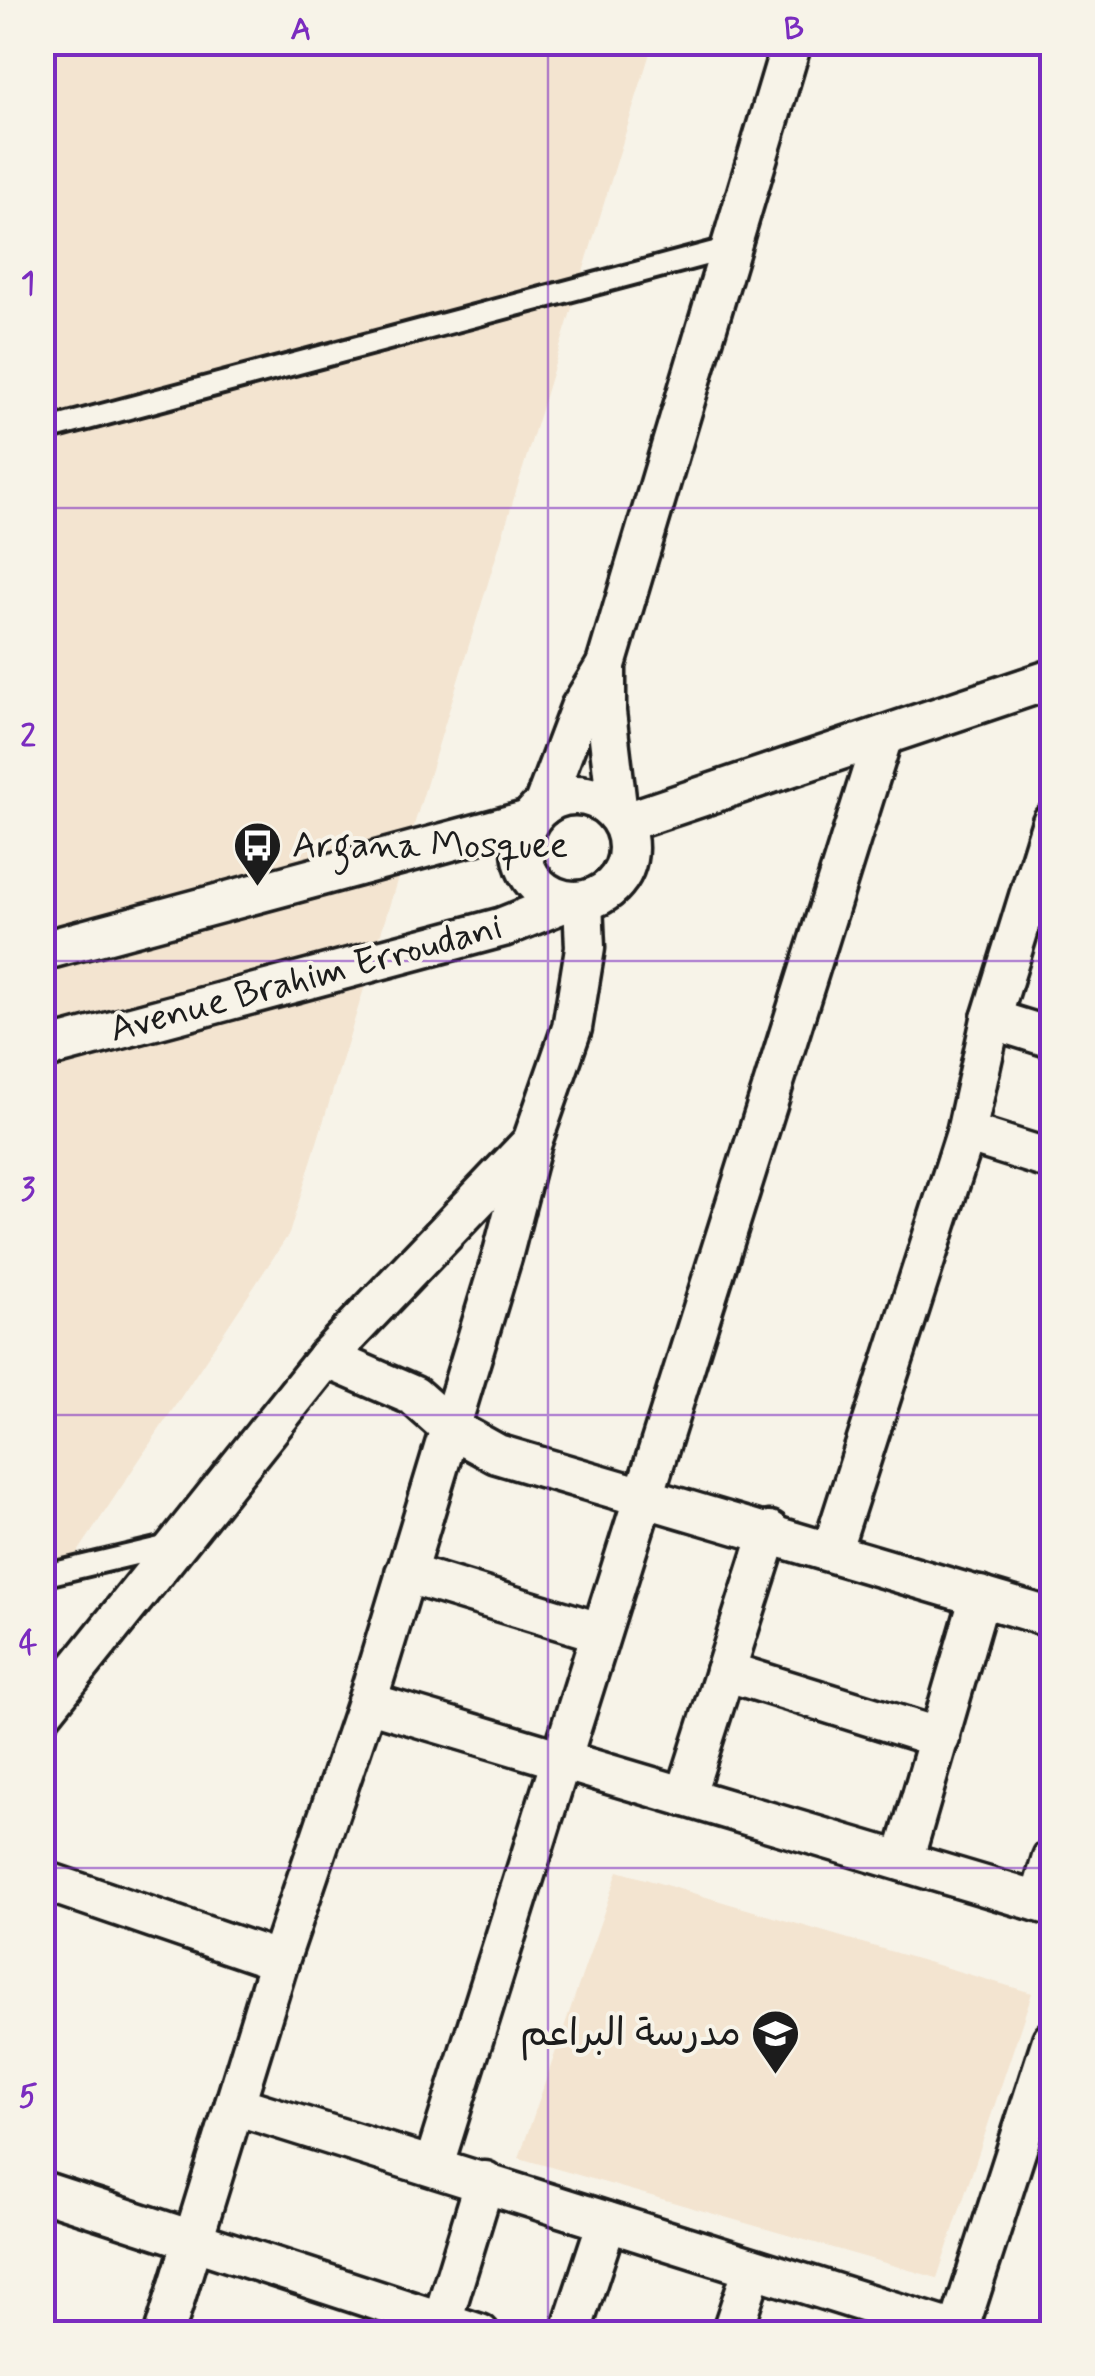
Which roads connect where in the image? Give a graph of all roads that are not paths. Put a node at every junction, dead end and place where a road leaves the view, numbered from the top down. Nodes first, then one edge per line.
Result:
1 (792, 42) edge
2 (730, 248) junction
3 (42, 430) edge
4 (606, 665) junction
5 (1052, 679) edge
6 (883, 736) junction
7 (536, 813) junction
8 (620, 819) junction
9 (1052, 822) edge
10 (575, 901) junction
11 (42, 951) edge
12 (991, 1019) junction
13 (1052, 1038) edge
14 (42, 1050) edge
15 (966, 1133) junction
16 (532, 1142) junction
17 (1052, 1160) edge
18 (326, 1358) junction
19 (450, 1428) junction
20 (641, 1494) junction
21 (770, 1531) junction
22 (175, 1544) junction
23 (832, 1549) junction
24 (405, 1572) junction
25 (42, 1576) edge
26 (980, 1596) junction
27 (1052, 1618) edge
28 (600, 1632) junction
29 (725, 1671) junction
30 (367, 1702) junction
31 (42, 1713) edge
32 (940, 1738) junction
33 (560, 1760) junction
34 (685, 1797) junction
35 (1052, 1858) edge
36 (903, 1861) junction
37 (42, 1880) edge
38 (1046, 1904) edge
39 (279, 1960) junction
40 (1052, 2040) edge
41 (235, 2104) junction
42 (434, 2164) junction
43 (486, 2182) junction
44 (42, 2191) edge
45 (607, 2222) junction
46 (194, 2243) junction
47 (752, 2268) junction
48 (421, 2322) edge
49 (962, 2332) edge
50 (164, 2334) edge
51 (480, 2334) edge
52 (570, 2334) edge
53 (731, 2334) edge

1 - 2 street
2 - 3 lane
2 - 4 street
4 - 7 street
4 - 8 street
5 - 6 street
6 - 8 street
6 - 20 street
7 - 8 street
7 - 10 street
7 - 11 street
8 - 10 street
9 - 12 street
10 - 14 street, Avenue Brahim Erroudani
10 - 16 street
12 - 13 street
12 - 15 street
15 - 17 street
15 - 23 street
16 - 18 street
16 - 19 street
18 - 19 street
18 - 22 street
19 - 20 street
19 - 24 street
20 - 21 street
20 - 28 street
21 - 23 street
21 - 29 street
22 - 25 lane
22 - 31 street
23 - 26 street
24 - 28 street
24 - 30 street
26 - 27 street
26 - 32 street
28 - 33 street
29 - 32 street
29 - 34 street
30 - 33 street
30 - 39 street
32 - 36 street
33 - 34 street
33 - 42 street
34 - 36 street
35 - 38 street
36 - 38 street
37 - 39 street
39 - 41 street
40 - 49 street
41 - 42 street
41 - 46 street
42 - 43 street
43 - 45 street
43 - 48 street
44 - 46 street
45 - 47 street
45 - 52 street
46 - 48 street
46 - 50 street
47 - 49 street
47 - 53 street
48 - 51 street

